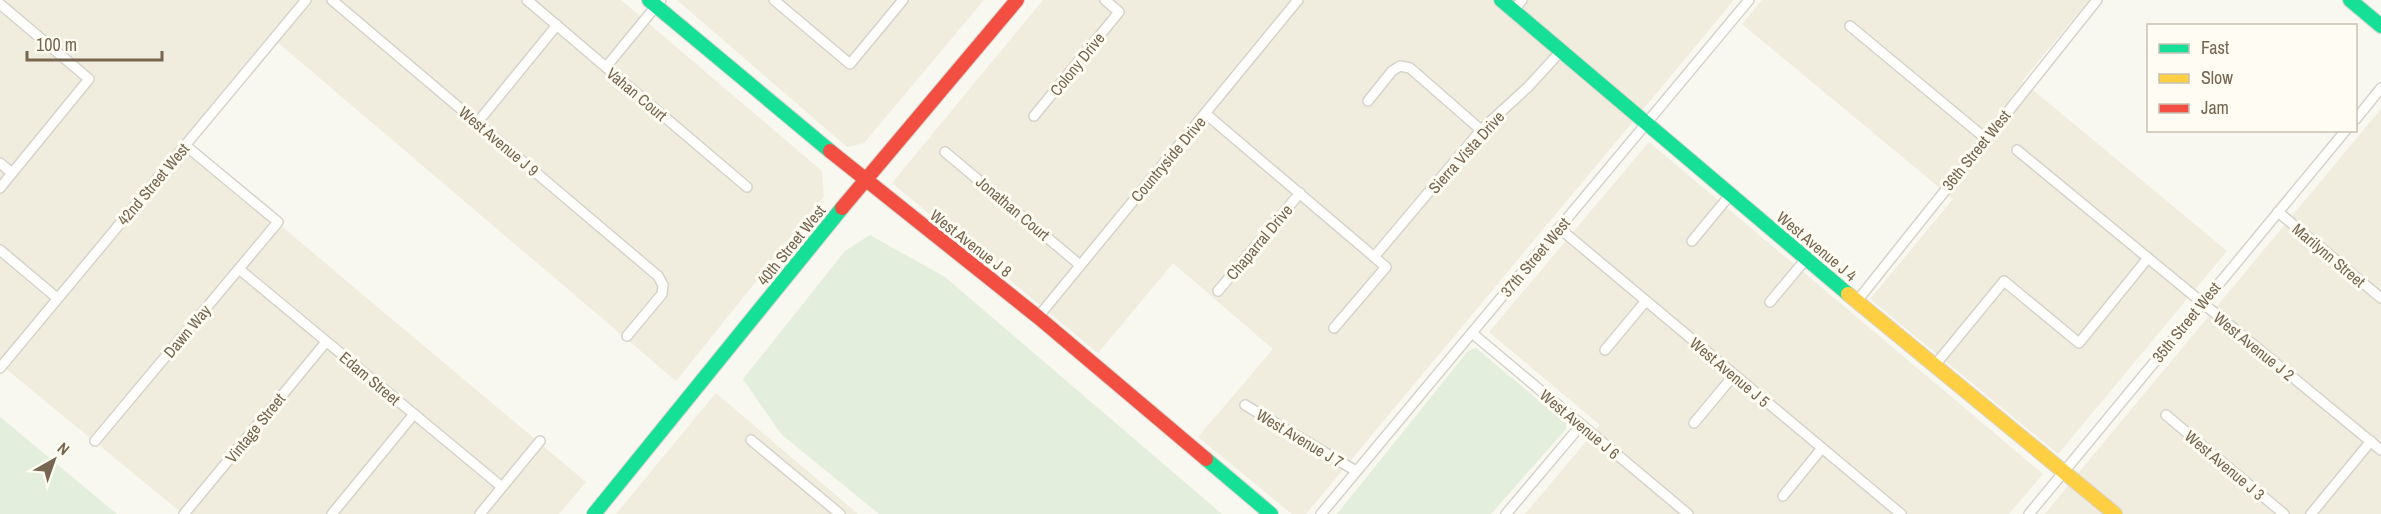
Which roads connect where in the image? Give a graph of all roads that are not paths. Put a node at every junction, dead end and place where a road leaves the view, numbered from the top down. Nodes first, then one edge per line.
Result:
1 (306, 0) edge
2 (332, 0) edge
3 (527, 0) edge
4 (774, 0) edge
5 (903, 0) edge
6 (1017, 0) edge
7 (1105, 0) edge
8 (1298, 0) edge
9 (1501, 0) edge
10 (2097, 0) edge
11 (2350, 0) edge
12 (655, 2) edge
13 (1744, 2) edge
14 (0, 4) edge
15 (1518, 5) edge
16 (557, 25) junction
17 (1850, 26) dead end
18 (2381, 26) edge
19 (1561, 51) junction
20 (606, 67) junction
21 (2381, 88) edge
22 (1368, 101) dead end
23 (1206, 114) junction
24 (1034, 116) dead end
25 (2357, 116) edge
26 (477, 123) junction
27 (1646, 124) junction
28 (1481, 130) junction
29 (2344, 132) edge
30 (1985, 138) junction
31 (185, 145) junction
32 (2017, 150) dead end
33 (945, 152) dead end
34 (0, 163) edge
35 (12, 173) junction
36 (865, 180) junction
37 (747, 187) dead end
38 (0, 188) edge
39 (1299, 193) junction
40 (1730, 195) junction
41 (2277, 212) junction
42 (1559, 228) junction
43 (1692, 241) dead end
44 (0, 250) edge
45 (1374, 257) junction
46 (2148, 258) junction
47 (1806, 259) junction
48 (1080, 265) junction
49 (239, 269) junction
50 (1218, 291) dead end
51 (57, 298) junction
52 (2381, 298) edge
53 (1857, 301) junction
54 (1645, 302) junction
55 (1770, 302) dead end
56 (2202, 303) junction
57 (1038, 317) junction
58 (1334, 328) dead end
59 (1472, 333) junction
60 (627, 336) dead end
61 (326, 342) junction
62 (1605, 350) dead end
63 (1935, 365) junction
64 (0, 368) edge
65 (1734, 375) junction
66 (1245, 405) dead end
67 (414, 414) junction
68 (2166, 415) dead end
69 (1694, 423) dead end
70 (1581, 425) junction
71 (751, 440) dead end
72 (95, 441) dead end
73 (540, 441) dead end
74 (2371, 441) junction
75 (1822, 448) junction
76 (2381, 450) edge
77 (1356, 471) junction
78 (2064, 471) junction
79 (502, 487) junction
80 (1783, 496) dead end
81 (1682, 512) edge
82 (184, 514) edge
83 (332, 514) edge
84 (480, 514) edge
85 (594, 514) edge
86 (840, 514) edge
87 (1271, 514) edge
88 (1321, 514) edge
89 (1506, 514) edge
90 (1901, 514) edge
91 (2029, 514) edge
92 (2115, 514) edge
93 (2284, 514) edge
94 (2311, 514) edge

1 - 31 street, 42nd Street West
2 - 26 street, West Avenue J 9
3 - 16 street, Vahan Court
4 - 5 street
6 - 36 street, 40th Street West
7 - 24 street, Colony Drive
8 - 23 street, Countryside Drive
9 - 15 street, West Avenue J 4
10 - 30 street, 36th Street West
11 - 18 street
12 - 20 street
12 - 36 street, West Avenue J 8
13 - 27 street, 37th Street West
14 - 35 street
15 - 19 street, West Avenue J 4
16 - 20 street, Vahan Court
16 - 26 street
17 - 30 street
19 - 27 street, West Avenue J 4
19 - 28 street, Sierra Vista Drive
20 - 37 street, Vahan Court
21 - 25 street
22 - 28 street
23 - 39 street
23 - 48 street, Countryside Drive
26 - 60 street, West Avenue J 9
27 - 40 street, West Avenue J 4
27 - 42 street, 37th Street West
28 - 45 street, Sierra Vista Drive
29 - 41 street, 35th Street West
30 - 53 street, 36th Street West
31 - 49 street, Dawn Way
31 - 51 street, 42nd Street West
32 - 46 street, West Avenue J 2
33 - 48 street, Jonathan Court
34 - 35 street
35 - 38 street
36 - 57 street, West Avenue J 8
36 - 85 street, 40th Street West
39 - 45 street
39 - 50 street, Chaparral Drive
40 - 43 street
40 - 47 street, West Avenue J 4
41 - 52 street, Marilynn Street
41 - 56 street, 35th Street West
42 - 54 street, West Avenue J 5
42 - 59 street, 37th Street West
44 - 51 street
45 - 58 street
46 - 56 street, West Avenue J 2
46 - 63 street
47 - 53 street, West Avenue J 4
47 - 55 street
48 - 57 street, Countryside Drive
49 - 61 street, Edam Street
49 - 72 street, Dawn Way
51 - 64 street, 42nd Street West
53 - 63 street, West Avenue J 4
54 - 62 street
54 - 65 street, West Avenue J 5
56 - 74 street, West Avenue J 2
56 - 78 street, 35th Street West
57 - 87 street, West Avenue J 8
59 - 70 street, West Avenue J 6
59 - 77 street, 37th Street West
61 - 67 street, Edam Street
61 - 82 street, Vintage Street
63 - 78 street, West Avenue J 4
65 - 69 street
65 - 75 street, West Avenue J 5
66 - 77 street, West Avenue J 7
67 - 79 street, Edam Street
67 - 83 street
68 - 93 street, West Avenue J 3
70 - 81 street, West Avenue J 6
70 - 89 street
71 - 86 street
73 - 79 street
74 - 76 street, West Avenue J 2
74 - 94 street
75 - 80 street
75 - 90 street, West Avenue J 5
77 - 88 street, 37th Street West
78 - 91 street, 35th Street West
78 - 92 street, West Avenue J 4
79 - 84 street

